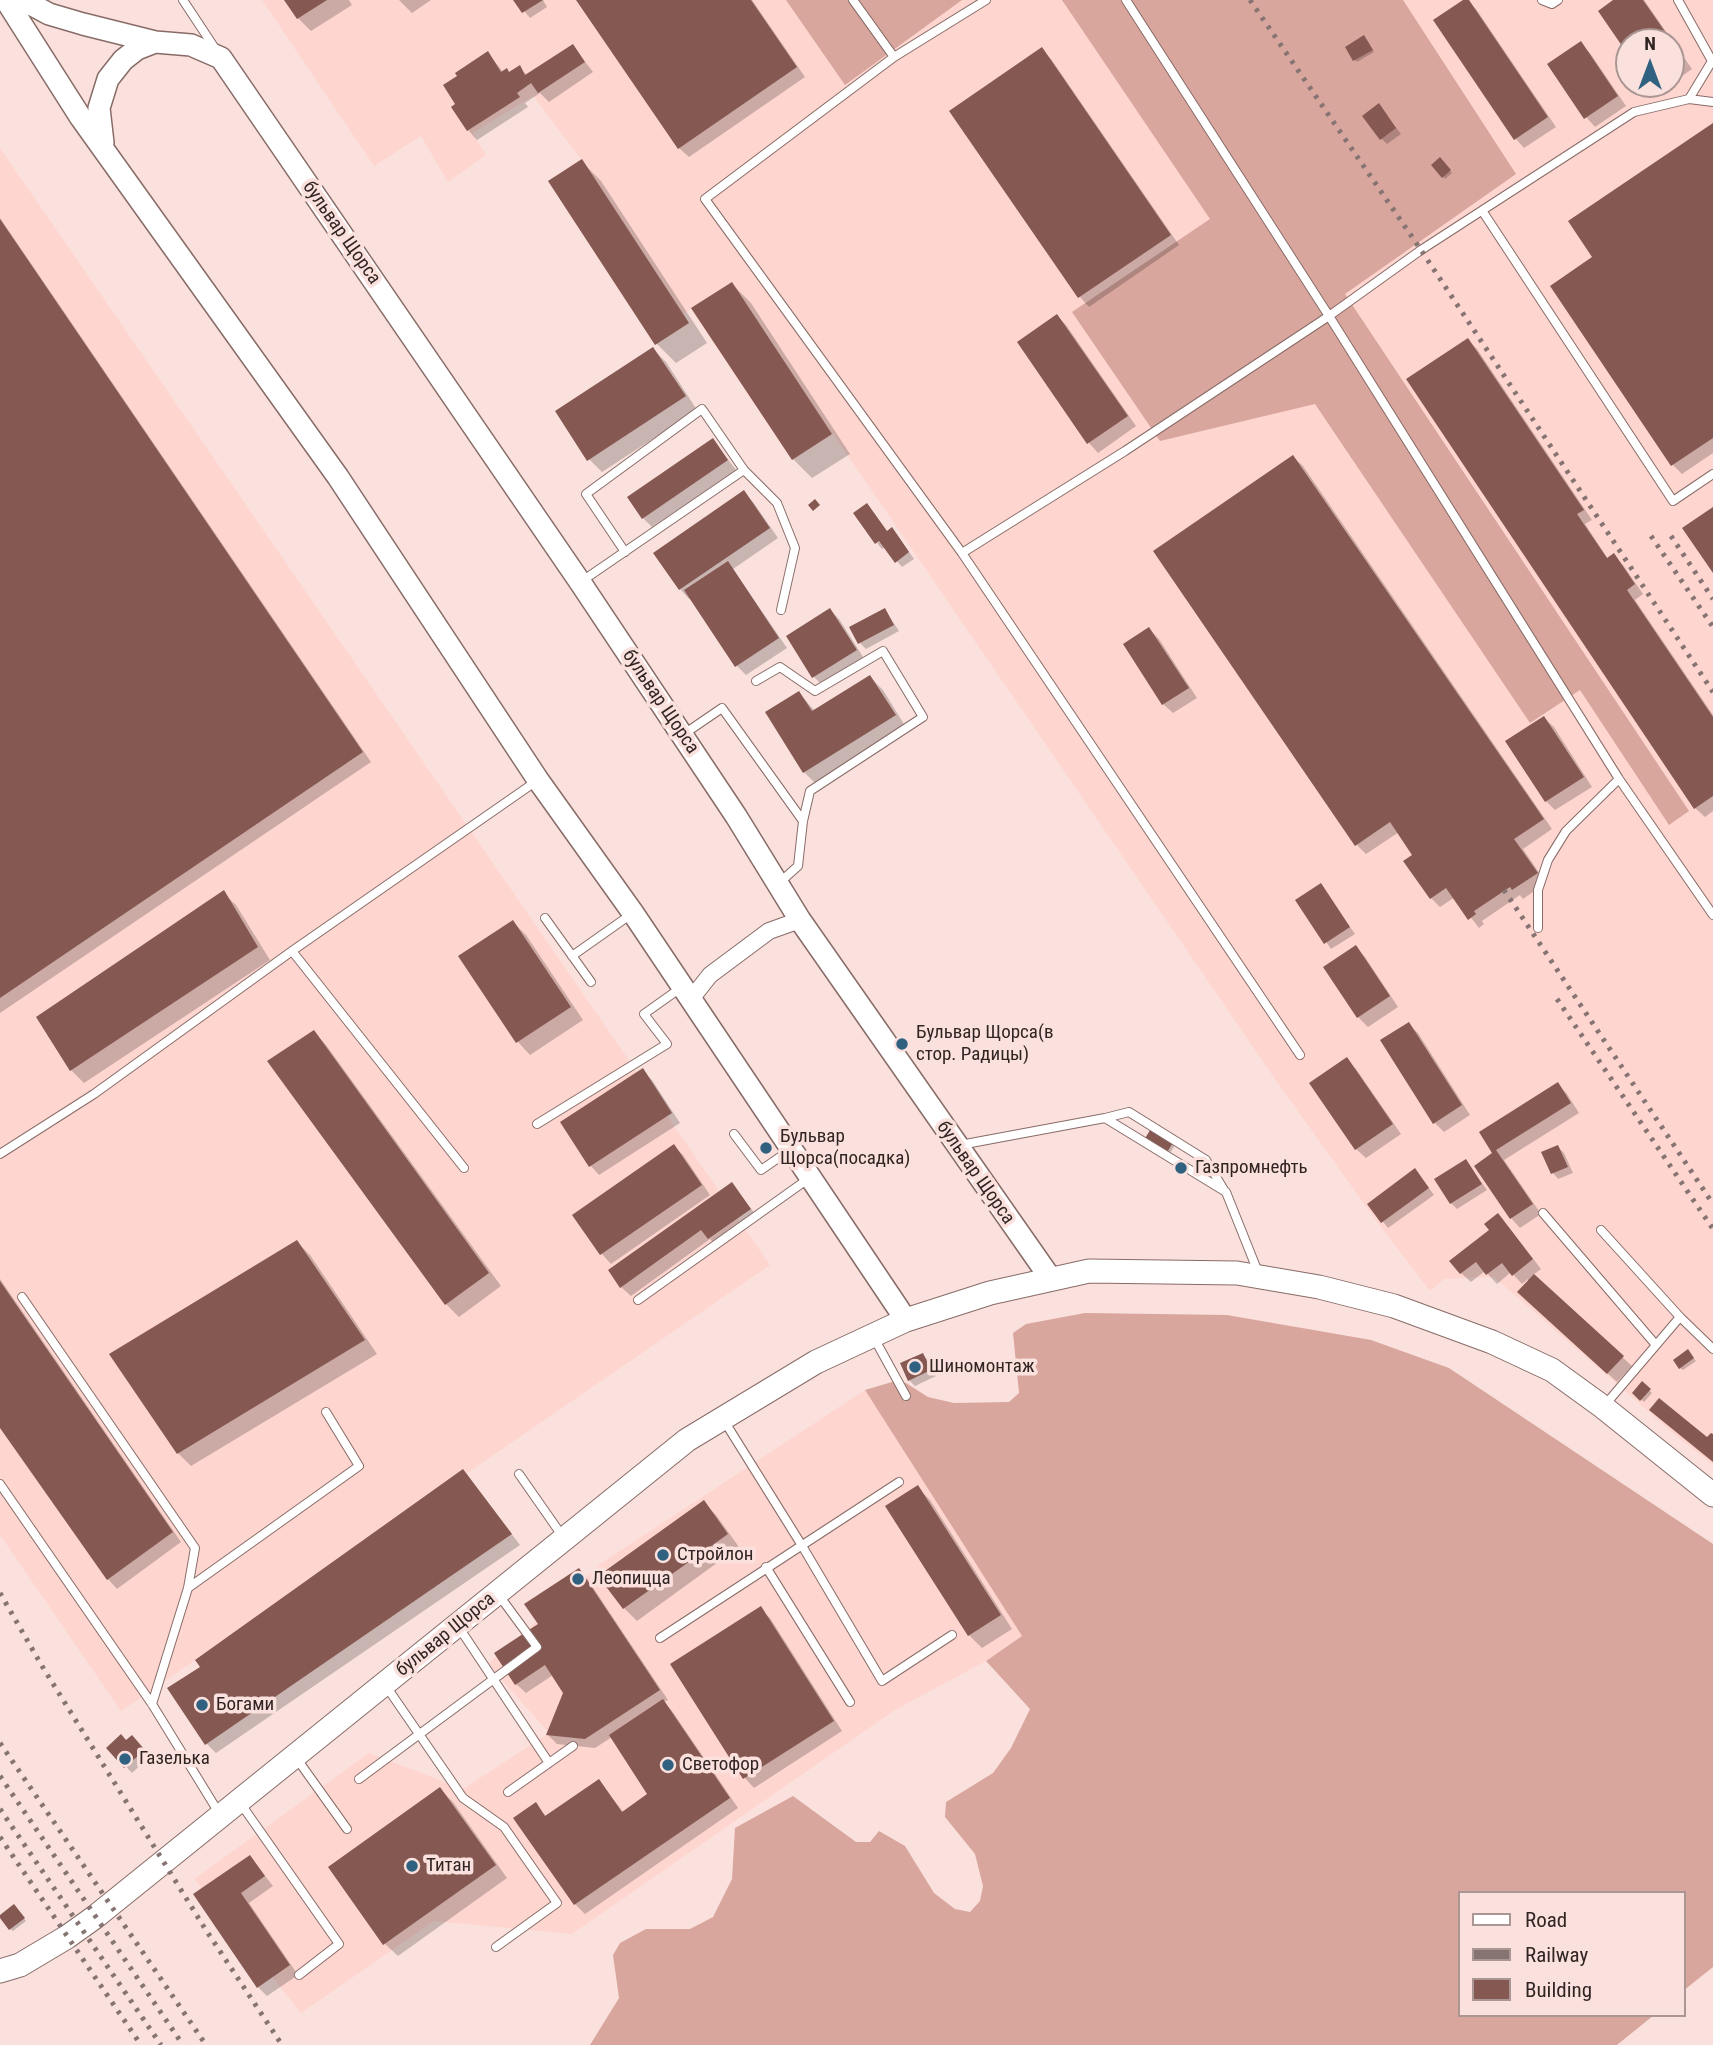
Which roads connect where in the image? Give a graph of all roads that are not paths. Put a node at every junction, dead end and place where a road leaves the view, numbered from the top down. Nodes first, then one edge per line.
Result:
1 (6, 0) edge
2 (23, 0) edge
3 (183, 0) edge
4 (853, 0) edge
5 (986, 0) edge
6 (1126, 0) edge
7 (1542, 0) edge
8 (1558, 0) edge
9 (1678, 0) edge
10 (155, 42) junction
11 (894, 57) junction
12 (221, 58) junction
13 (1689, 99) junction
14 (1713, 102) edge
15 (103, 145) junction
16 (1483, 212) junction
17 (1329, 316) junction
18 (744, 470) junction
19 (1713, 474) edge
20 (625, 552) junction
21 (962, 553) junction
22 (580, 582) junction
23 (781, 610) dead end
24 (756, 681) dead end
25 (682, 736) junction
26 (1619, 779) junction
27 (538, 780) junction
28 (803, 821) junction
29 (778, 884) junction
30 (633, 914) junction
31 (1713, 915) edge
32 (545, 918) dead end
33 (800, 920) junction
34 (1538, 928) dead end
35 (292, 951) junction
36 (572, 956) junction
37 (591, 982) dead end
38 (686, 993) junction
39 (1300, 1055) dead end
40 (1105, 1118) junction
41 (537, 1124) dead end
42 (734, 1134) dead end
43 (956, 1146) junction
44 (792, 1149) junction
45 (0, 1154) edge
46 (464, 1168) dead end
47 (811, 1177) junction
48 (1226, 1192) junction
49 (1543, 1213) dead end
50 (1601, 1230) dead end
51 (1259, 1275) junction
52 (1051, 1279) junction
53 (22, 1297) dead end
54 (638, 1300) dead end
55 (1679, 1317) junction
56 (906, 1320) junction
57 (873, 1336) junction
58 (1656, 1345) junction
59 (1713, 1349) edge
60 (906, 1396) dead end
61 (1603, 1407) junction
62 (326, 1412) dead end
63 (722, 1417) junction
64 (519, 1474) dead end
65 (899, 1482) dead end
66 (0, 1484) edge
67 (1713, 1495) edge
68 (565, 1539) junction
69 (801, 1544) junction
70 (766, 1567) junction
71 (188, 1588) junction
72 (498, 1594) junction
73 (458, 1626) junction
74 (951, 1635) dead end
75 (660, 1637) dead end
76 (494, 1679) junction
77 (385, 1684) junction
78 (850, 1702) dead end
79 (152, 1704) junction
80 (419, 1735) junction
81 (573, 1746) dead end
82 (296, 1756) junction
83 (549, 1763) junction
84 (359, 1779) dead end
85 (508, 1792) dead end
86 (230, 1809) junction
87 (347, 1829) dead end
88 (496, 1947) dead end
89 (0, 1971) edge
90 (299, 1975) dead end

1 - 15 street
2 - 10 street
3 - 12 lane
4 - 11 lane
5 - 11 lane
6 - 17 lane
7 - 8 lane
9 - 13 lane
10 - 12 street
10 - 15 street
11 - 21 lane
12 - 22 street, бульвар Щорса
13 - 14 lane
13 - 16 lane
15 - 27 street
16 - 17 lane
16 - 19 lane
17 - 21 lane
17 - 26 lane
18 - 20 lane
18 - 20 lane
18 - 23 lane
20 - 22 lane
21 - 39 lane
22 - 25 street, бульвар Щорса
24 - 28 lane
25 - 28 lane
25 - 29 street, бульвар Щорса
26 - 31 lane
26 - 34 lane
27 - 30 street
27 - 35 lane
28 - 29 lane
29 - 33 street, бульвар Щорса
30 - 36 lane
30 - 38 street
32 - 36 lane
33 - 38 street
33 - 43 street, бульвар Щорса
35 - 45 lane
35 - 46 lane
36 - 37 lane
38 - 41 lane
38 - 44 street
40 - 43 lane
40 - 48 lane
40 - 48 lane
42 - 44 lane
43 - 52 street, бульвар Щорса
44 - 47 street
47 - 54 lane
47 - 56 street
48 - 51 lane
49 - 58 lane
50 - 55 lane
51 - 52 main road
51 - 61 main road
52 - 56 main road, бульвар Щорса
53 - 71 lane
55 - 58 lane
55 - 59 lane
56 - 57 main road, бульвар Щорса
57 - 60 lane
57 - 63 main road, бульвар Щорса
58 - 61 lane
61 - 67 main road
62 - 71 lane
63 - 68 main road, бульвар Щорса
63 - 69 lane
64 - 68 lane
65 - 69 lane
66 - 79 lane
68 - 72 main road, бульвар Щорса
69 - 70 lane
69 - 74 lane
70 - 75 lane
70 - 78 lane
71 - 79 lane
72 - 73 main road, бульвар Щорса
72 - 76 lane
73 - 76 lane
73 - 77 main road, бульвар Щорса
76 - 80 lane
76 - 83 lane
77 - 80 lane
77 - 82 main road, бульвар Щорса
79 - 86 lane
80 - 84 lane
80 - 88 lane
81 - 83 lane
82 - 86 main road, бульвар Щорса
82 - 87 lane
83 - 85 lane
86 - 89 main road, бульвар Щорса
86 - 90 lane

